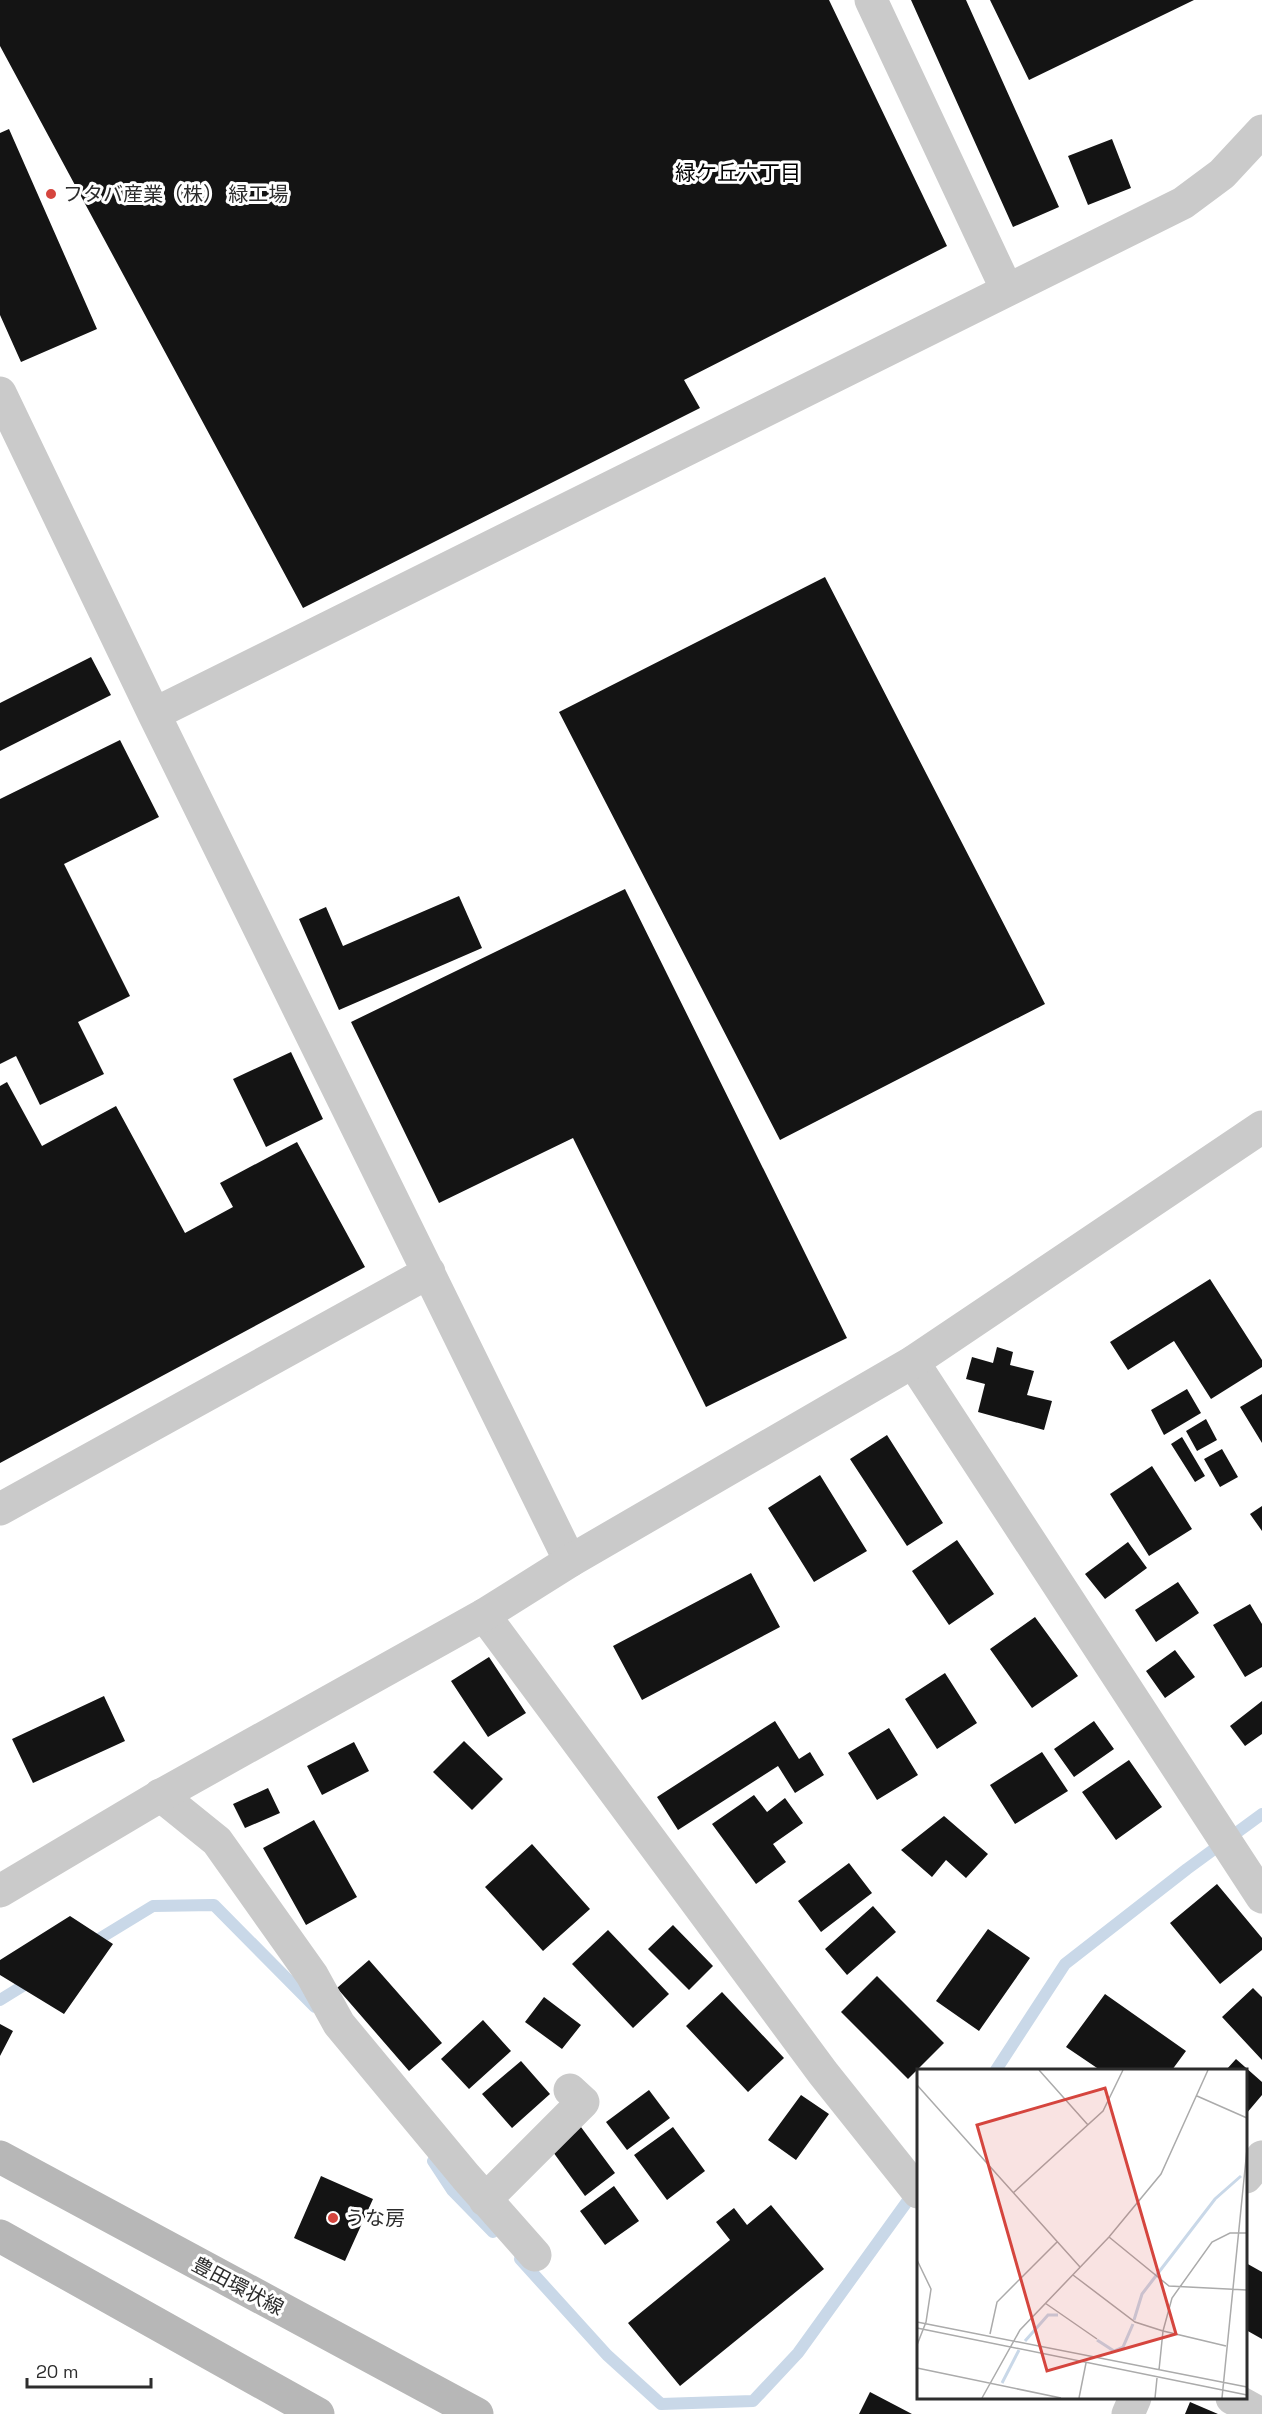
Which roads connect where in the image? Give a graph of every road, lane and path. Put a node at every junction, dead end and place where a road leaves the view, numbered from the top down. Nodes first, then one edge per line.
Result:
1 (871, 0) edge
2 (1262, 131) edge
3 (1007, 290) junction
4 (0, 393) edge
5 (154, 714) junction
6 (1262, 1126) edge
7 (429, 1272) junction
8 (913, 1362) junction
9 (0, 1509) edge
10 (570, 1561) junction
11 (484, 1615) junction
12 (160, 1796) junction
13 (0, 1891) edge
14 (1262, 1897) edge
15 (570, 2090) dead end
16 (0, 2157) edge
17 (1262, 2157) edge
18 (1247, 2175) edge
19 (917, 2191) edge
20 (485, 2199) junction
21 (0, 2236) edge
22 (535, 2255) dead end
23 (1134, 2399) edge
24 (1235, 2399) edge
25 (318, 2414) edge
26 (477, 2414) edge
27 (1128, 2414) edge
28 (1261, 2414) edge

1 - 3 street
2 - 3 street
3 - 5 street
4 - 5 street
5 - 7 street
6 - 8 street
7 - 9 street
7 - 10 street
8 - 10 street
8 - 14 street
10 - 11 street
11 - 12 street
11 - 19 street
12 - 13 street
12 - 20 street
15 - 20 street
16 - 26 main road, 豊田環状線
17 - 18 street
20 - 22 street
21 - 25 main road
23 - 27 street
24 - 28 street

